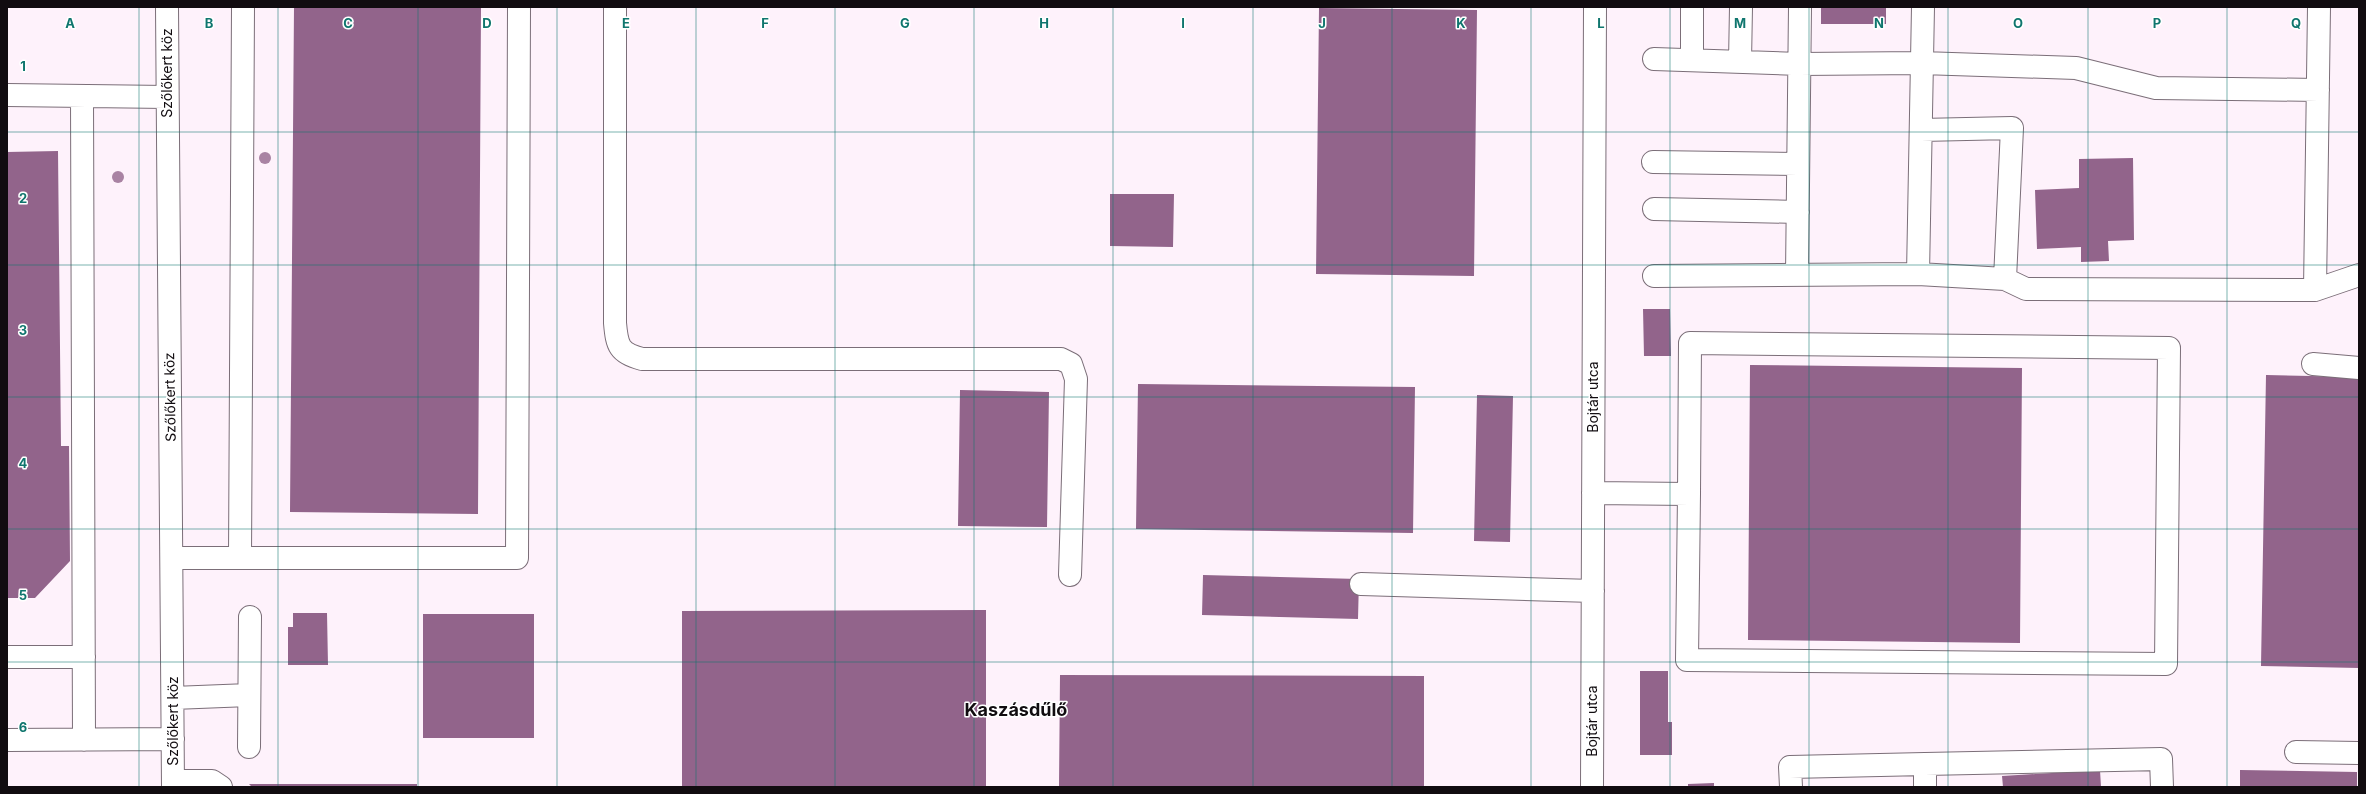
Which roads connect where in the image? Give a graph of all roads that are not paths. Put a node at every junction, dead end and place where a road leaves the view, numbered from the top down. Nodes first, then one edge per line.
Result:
1 (167, 7) edge
2 (243, 7) edge
3 (519, 7) edge
4 (615, 7) edge
5 (1594, 7) edge
6 (1692, 7) edge
7 (1741, 7) edge
8 (1800, 7) edge
9 (1924, 7) edge
10 (2319, 7) edge
11 (1654, 59) dead end
12 (1692, 60) junction
13 (1740, 62) junction
14 (1922, 63) junction
15 (1799, 64) junction
16 (2318, 90) junction
17 (7, 95) edge
18 (82, 96) junction
19 (167, 97) junction
20 (1921, 130) junction
21 (1653, 162) dead end
22 (1798, 164) junction
23 (1654, 209) dead end
24 (1798, 212) junction
25 (1918, 274) junction
26 (1797, 275) junction
27 (2359, 275) edge
28 (1654, 276) dead end
29 (2005, 279) junction
30 (2315, 290) junction
31 (2313, 364) dead end
32 (2359, 368) edge
33 (1593, 493) junction
34 (1689, 494) junction
35 (172, 558) junction
36 (240, 558) junction
37 (1070, 575) dead end
38 (1361, 584) dead end
39 (1593, 592) junction
40 (250, 617) dead end
41 (7, 657) edge
42 (84, 657) junction
43 (249, 695) junction
44 (173, 698) junction
45 (173, 739) junction
46 (7, 740) edge
47 (84, 740) junction
48 (249, 747) dead end
49 (2296, 752) dead end
50 (2359, 753) edge
51 (1925, 764) junction
52 (173, 784) edge
53 (221, 787) edge
54 (1592, 787) edge
55 (1791, 787) edge
56 (1925, 787) edge
57 (2162, 787) edge

1 - 19 street, Szőlőkert köz
2 - 36 street
3 - 36 street
4 - 37 street
5 - 33 street, Bojtár utca
6 - 12 street
7 - 13 street
8 - 15 street
9 - 14 street
10 - 16 street
11 - 12 street
12 - 13 street
13 - 15 street
14 - 15 street
14 - 16 street
14 - 20 street
15 - 22 street
16 - 30 street
17 - 18 street
18 - 19 street
18 - 42 street
19 - 35 street, Szőlőkert köz
20 - 25 street
20 - 29 street
21 - 22 street
22 - 24 street
23 - 24 street
24 - 26 street
25 - 26 street
25 - 29 street
26 - 28 street
27 - 30 street
29 - 30 street
31 - 32 street
33 - 34 street
33 - 39 street, Bojtár utca
34 - 34 street
35 - 36 street
35 - 44 street, Szőlőkert köz
38 - 39 street
39 - 54 street, Bojtár utca
40 - 43 street
41 - 42 street
42 - 47 street
43 - 44 street
43 - 48 street
44 - 45 street, Szőlőkert köz
45 - 47 street
45 - 52 street, Szőlőkert köz
46 - 47 street
49 - 50 street
51 - 55 street
51 - 56 street
51 - 57 street
52 - 53 street

